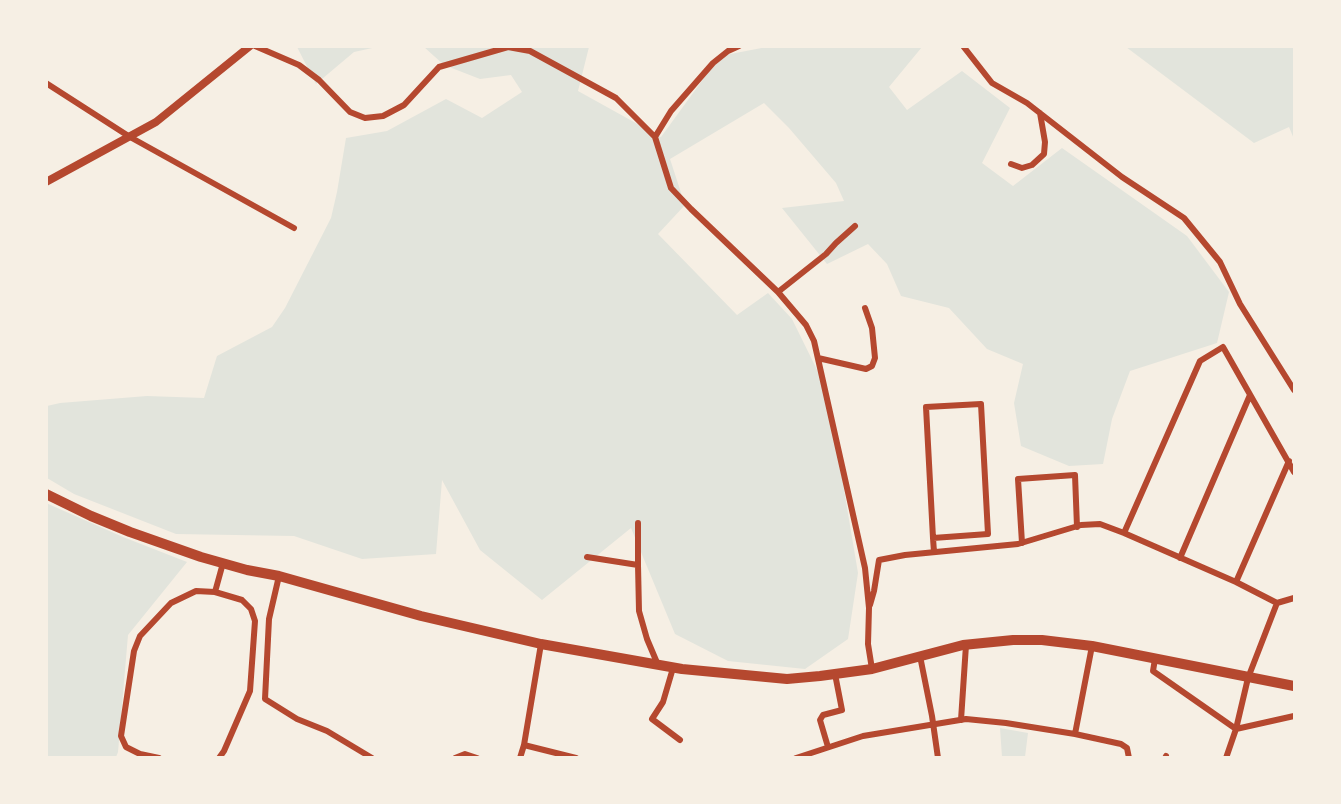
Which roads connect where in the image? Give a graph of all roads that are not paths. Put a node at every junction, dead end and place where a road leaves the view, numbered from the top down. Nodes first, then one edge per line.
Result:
1 (250, 46) edge
2 (255, 46) edge
3 (739, 46) edge
4 (963, 46) edge
5 (46, 83) edge
6 (1040, 113) junction
7 (130, 137) junction
8 (655, 137) junction
9 (1011, 164) dead end
10 (46, 182) edge
11 (855, 226) dead end
12 (294, 228) dead end
13 (778, 292) junction
14 (865, 308) dead end
15 (818, 358) junction
16 (1294, 390) edge
17 (1250, 395) junction
18 (1289, 461) junction
19 (1294, 472) edge
20 (46, 494) edge
21 (638, 523) dead end
22 (1077, 527) junction
23 (1124, 533) junction
24 (933, 538) junction
25 (1022, 543) junction
26 (934, 552) junction
27 (587, 557) dead end
28 (1180, 558) junction
29 (223, 563) junction
30 (638, 565) junction
31 (279, 576) junction
32 (1236, 582) junction
33 (215, 592) junction
34 (1294, 598) edge
35 (1277, 603) junction
36 (869, 608) junction
37 (541, 645) junction
38 (966, 645) junction
39 (1092, 646) junction
40 (920, 656) junction
41 (1155, 659) junction
42 (658, 665) junction
43 (673, 668) junction
44 (873, 669) junction
45 (835, 674) junction
46 (1248, 678) junction
47 (1294, 686) edge
48 (1294, 716) edge
49 (961, 720) junction
50 (933, 723) junction
51 (1236, 729) junction
52 (1075, 734) junction
53 (680, 740) dead end
54 (524, 745) junction
55 (828, 747) junction
56 (159, 758) edge
57 (219, 758) edge
58 (372, 758) edge
59 (455, 758) edge
60 (477, 758) edge
61 (520, 758) edge
62 (576, 758) edge
63 (796, 758) edge
64 (938, 758) edge
65 (1129, 758) edge
66 (1226, 758) edge

1 - 7 street
2 - 8 street
3 - 8 street
4 - 6 street
5 - 7 street
6 - 9 street
6 - 16 street
7 - 10 street
7 - 12 street
8 - 13 street
11 - 13 street
13 - 15 street
14 - 15 street
15 - 36 street
17 - 18 street
17 - 23 street
17 - 28 street
18 - 19 street
18 - 32 street
20 - 29 highway
21 - 30 street
22 - 23 street
22 - 25 street
22 - 25 street
23 - 28 street
24 - 24 street
24 - 26 street
25 - 26 street
26 - 36 street
27 - 30 street
28 - 32 street
29 - 31 highway
29 - 33 street
30 - 42 street
31 - 37 highway
31 - 58 street
32 - 35 street
33 - 56 street
33 - 57 street
34 - 35 street
35 - 46 street
36 - 44 street
37 - 42 highway
37 - 54 street
38 - 39 highway
38 - 40 highway
38 - 49 street
39 - 41 highway
39 - 52 street
40 - 44 highway
40 - 50 street
41 - 46 highway
41 - 51 street
42 - 43 highway
43 - 45 highway
43 - 53 street
44 - 45 highway
45 - 55 street
46 - 47 highway
46 - 51 street
48 - 51 street
49 - 50 street
49 - 52 street
50 - 55 street
50 - 64 street
51 - 66 street
52 - 65 street
54 - 61 street
54 - 62 street
55 - 63 street
59 - 60 street

